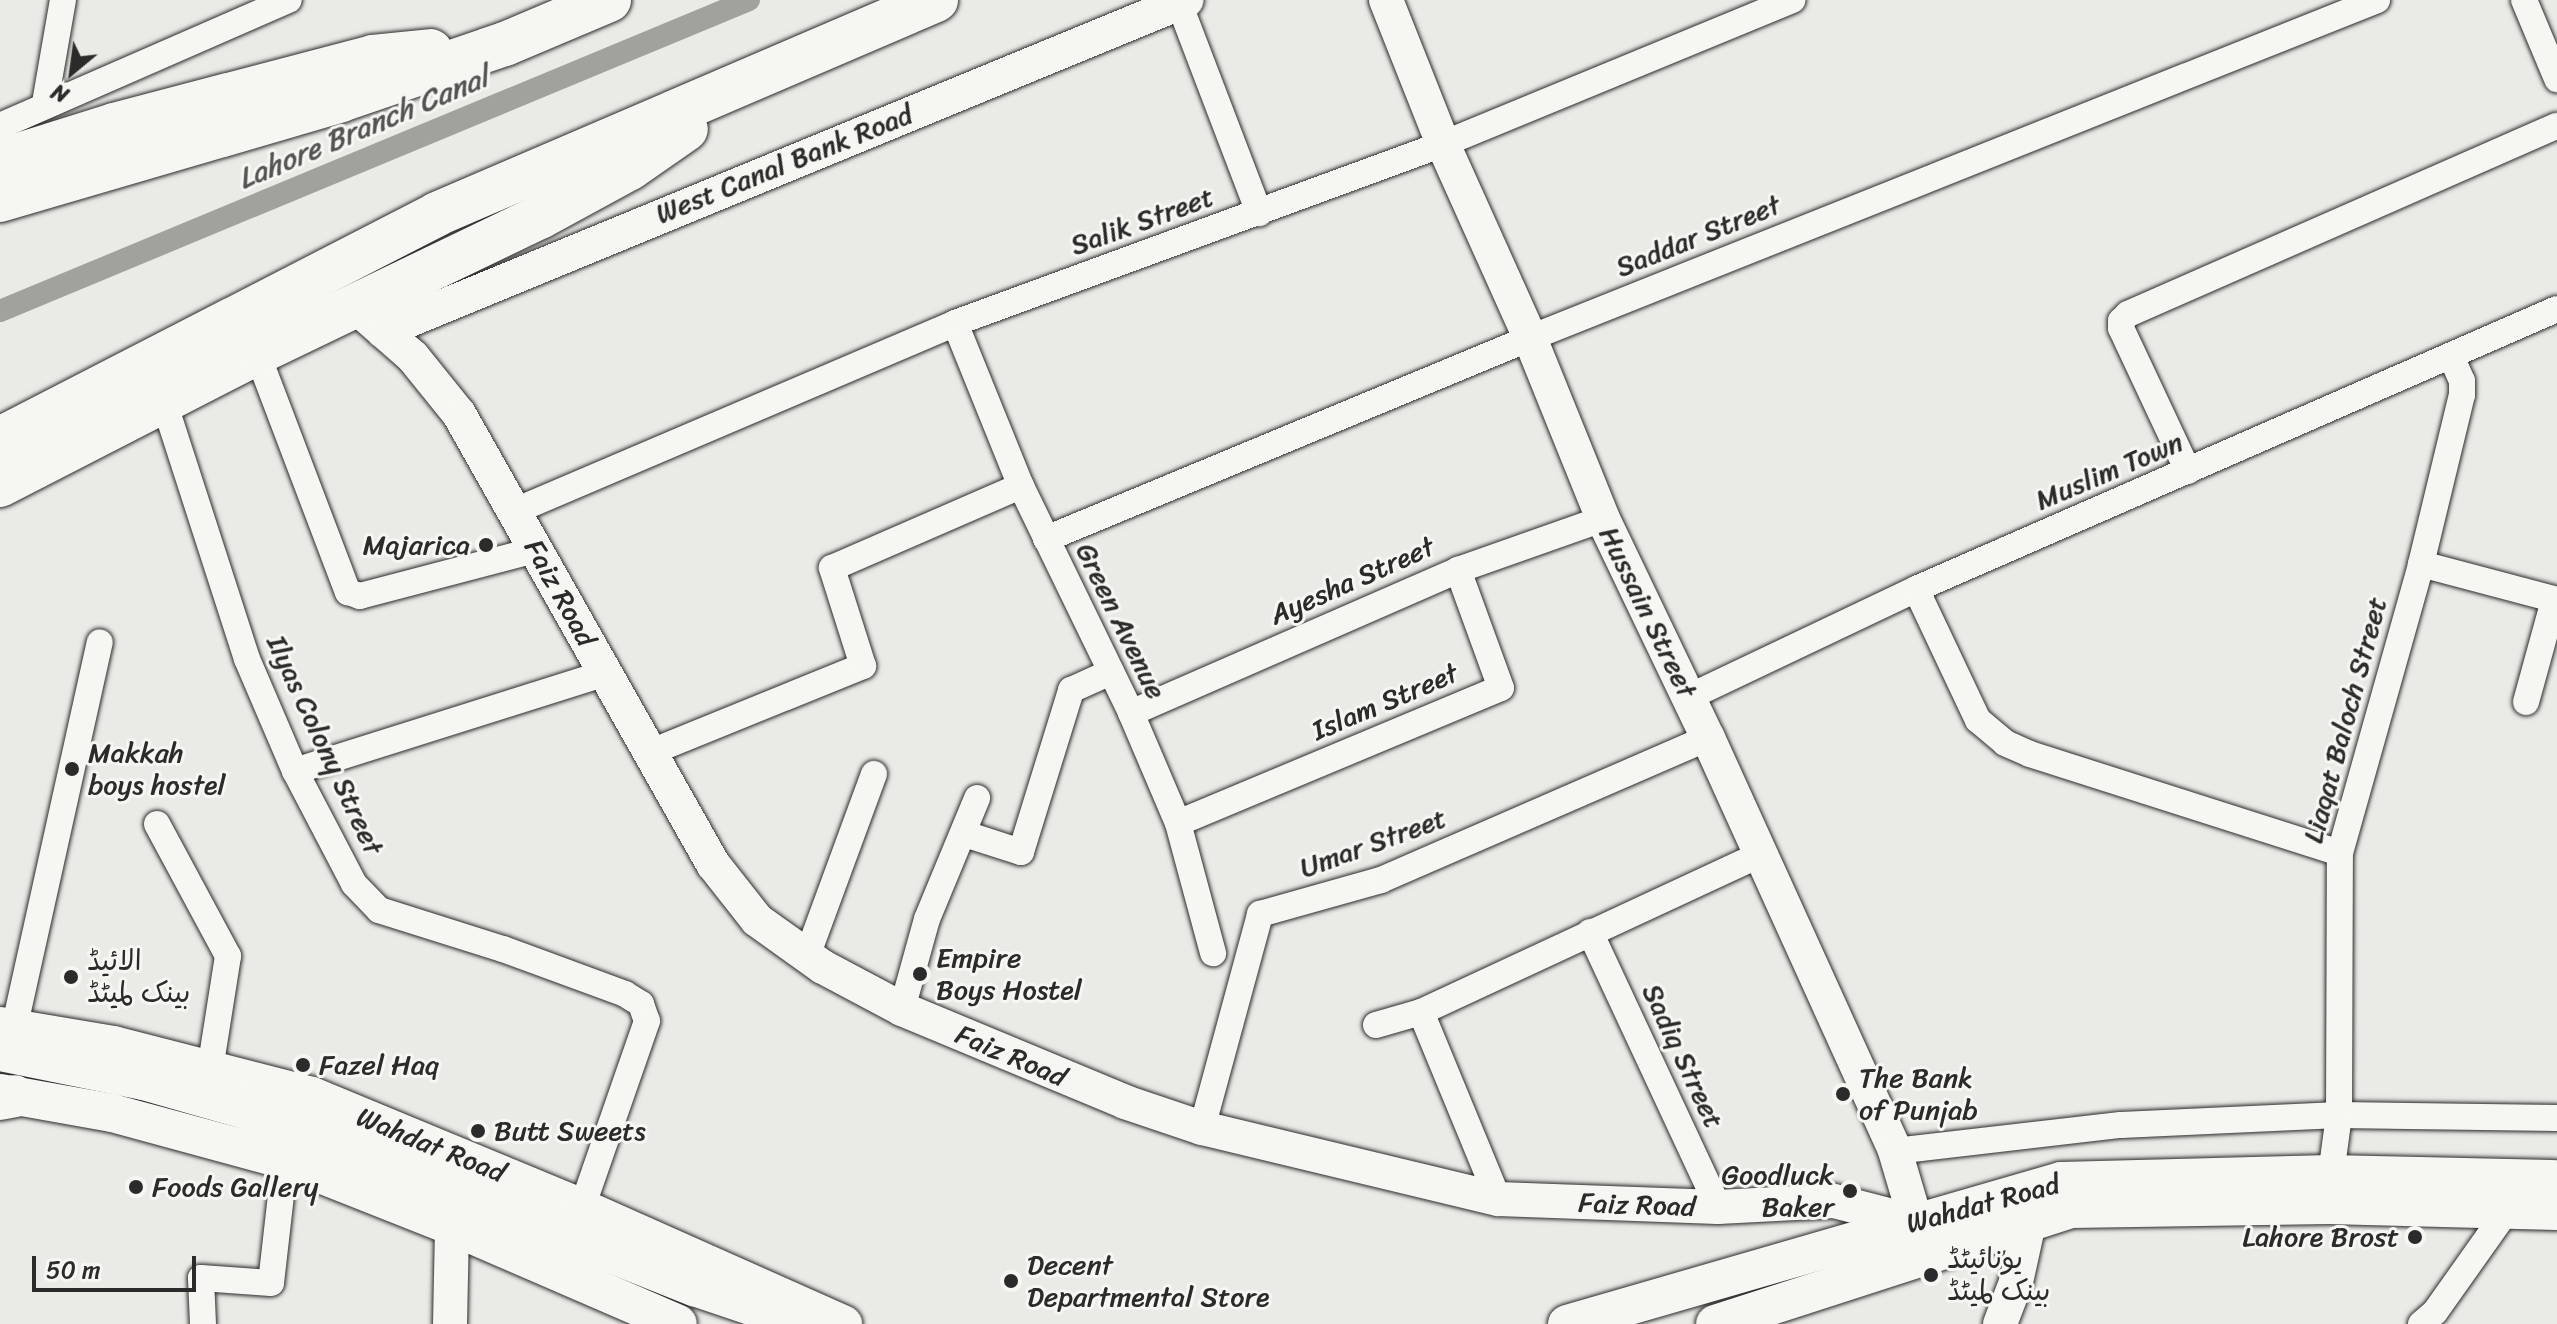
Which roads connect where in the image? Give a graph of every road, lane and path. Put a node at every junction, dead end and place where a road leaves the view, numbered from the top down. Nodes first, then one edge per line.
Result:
1 (63, 0) edge
2 (289, 0) edge
3 (609, 0) edge
4 (936, 0) edge
5 (1386, 0) edge
6 (1793, 0) edge
7 (2377, 0) edge
8 (2524, 0) edge
9 (1183, 2) edge
10 (505, 44) junction
11 (763, 77) junction
12 (2557, 79) edge
13 (45, 103) junction
14 (0, 126) edge
15 (2557, 126) edge
16 (1443, 144) junction
17 (0, 161) edge
18 (0, 200) edge
19 (1259, 213) junction
20 (2557, 309) edge
21 (370, 319) junction
22 (955, 323) junction
23 (1530, 338) junction
24 (257, 353) junction
25 (2451, 356) junction
26 (164, 402) junction
27 (0, 439) edge
28 (2188, 471) junction
29 (0, 485) edge
30 (1021, 486) junction
31 (515, 511) junction
32 (1603, 519) junction
33 (1046, 539) junction
34 (535, 550) junction
35 (2421, 564) junction
36 (1458, 570) junction
37 (1916, 589) junction
38 (2555, 600) edge
39 (100, 642) dead end
40 (1111, 672) junction
41 (605, 673) junction
42 (1689, 697) junction
43 (2526, 702) dead end
44 (1131, 713) junction
45 (1708, 738) junction
46 (651, 752) junction
47 (295, 771) junction
48 (874, 774) dead end
49 (977, 798) dead end
50 (1178, 823) junction
51 (157, 824) dead end
52 (965, 834) junction
53 (2340, 853) junction
54 (1760, 855) junction
55 (1590, 932) junction
56 (1213, 953) dead end
57 (807, 956) junction
58 (902, 1009) junction
59 (1421, 1012) junction
60 (1376, 1025) dead end
61 (5, 1035) edge
62 (210, 1070) junction
63 (5, 1096) edge
64 (2339, 1115) junction
65 (2557, 1118) edge
66 (1202, 1128) junction
67 (1895, 1151) junction
68 (285, 1160) junction
69 (2557, 1179) edge
70 (2329, 1190) junction
71 (1498, 1199) junction
72 (1718, 1207) junction
73 (582, 1208) junction
74 (2508, 1209) junction
75 (2557, 1211) edge
76 (2029, 1223) junction
77 (452, 1226) junction
78 (1922, 1238) junction
79 (203, 1324) edge
80 (450, 1324) edge
81 (678, 1324) edge
82 (821, 1324) edge
83 (843, 1324) edge
84 (1567, 1324) edge
85 (1715, 1324) edge
86 (2000, 1324) edge
87 (2421, 1324) edge

1 - 13 street
2 - 13 street
3 - 10 highway
4 - 11 highway
5 - 16 street, Hussain Street
6 - 16 street, Salik Street
7 - 23 street, Saddar Street
8 - 12 street
9 - 19 street
9 - 21 street, West Canal Bank Road
10 - 17 highway
10 - 18 highway
11 - 21 highway
11 - 27 highway
13 - 14 street
15 - 28 street
16 - 19 street, Salik Street
16 - 23 street, Hussain Street
19 - 22 street, Salik Street
20 - 25 street, Muslim Town
21 - 24 highway
21 - 31 street, Faiz Road
22 - 30 street, Green Avenue
22 - 31 street, Salik Street
23 - 32 street, Hussain Street
23 - 33 street, Saddar Street
24 - 26 highway
24 - 34 street
25 - 28 street, Muslim Town
25 - 35 street, Liaqat Baloch Street
26 - 29 highway
26 - 47 street, Ilyas Colony Street
28 - 37 street, Muslim Town
30 - 33 street, Green Avenue
30 - 46 street
31 - 34 street, Faiz Road
32 - 36 street, Ayesha Street
32 - 42 street, Hussain Street
33 - 40 street, Green Avenue
34 - 41 street, Faiz Road
35 - 38 street
35 - 53 street, Liaqat Baloch Street
36 - 44 street, Ayesha Street
36 - 50 street, Islam Street
37 - 42 street, Muslim Town
37 - 53 street
38 - 43 street
39 - 61 street
40 - 44 street, Green Avenue
40 - 52 street
41 - 46 street, Faiz Road
41 - 47 street
42 - 45 street, Hussain Street
44 - 50 street, Green Avenue
45 - 54 street, Hussain Street
45 - 66 street, Umar Street
46 - 57 street, Faiz Road
47 - 73 street, Ilyas Colony Street
48 - 57 street
49 - 52 street
50 - 56 street, Green Avenue
51 - 62 street
52 - 58 street
53 - 64 street, Liaqat Baloch Street
54 - 55 street
54 - 67 street, Hussain Street
55 - 59 street
55 - 72 street, Sadiq Street
57 - 58 street, Faiz Road
58 - 66 street, Faiz Road
59 - 60 street
59 - 71 street
61 - 62 main road, Wahdat Road
61 - 82 main road
62 - 73 main road, Wahdat Road
63 - 68 main road
64 - 65 street
64 - 67 street
64 - 70 street, Liaqat Baloch Street
66 - 71 street, Faiz Road
67 - 78 street, Hussain Street
68 - 77 main road
68 - 79 street
69 - 70 main road, Wahdat Road
70 - 74 main road, Wahdat Road
70 - 76 main road, Wahdat Road
70 - 78 main road, Wahdat Road
71 - 72 street, Faiz Road
72 - 78 street, Faiz Road
73 - 83 main road, Wahdat Road
74 - 75 main road, Wahdat Road
74 - 87 street
76 - 78 main road, Wahdat Road
76 - 86 street
77 - 80 street
77 - 81 main road
78 - 84 main road, Wahdat Road
78 - 85 main road, Wahdat Road

